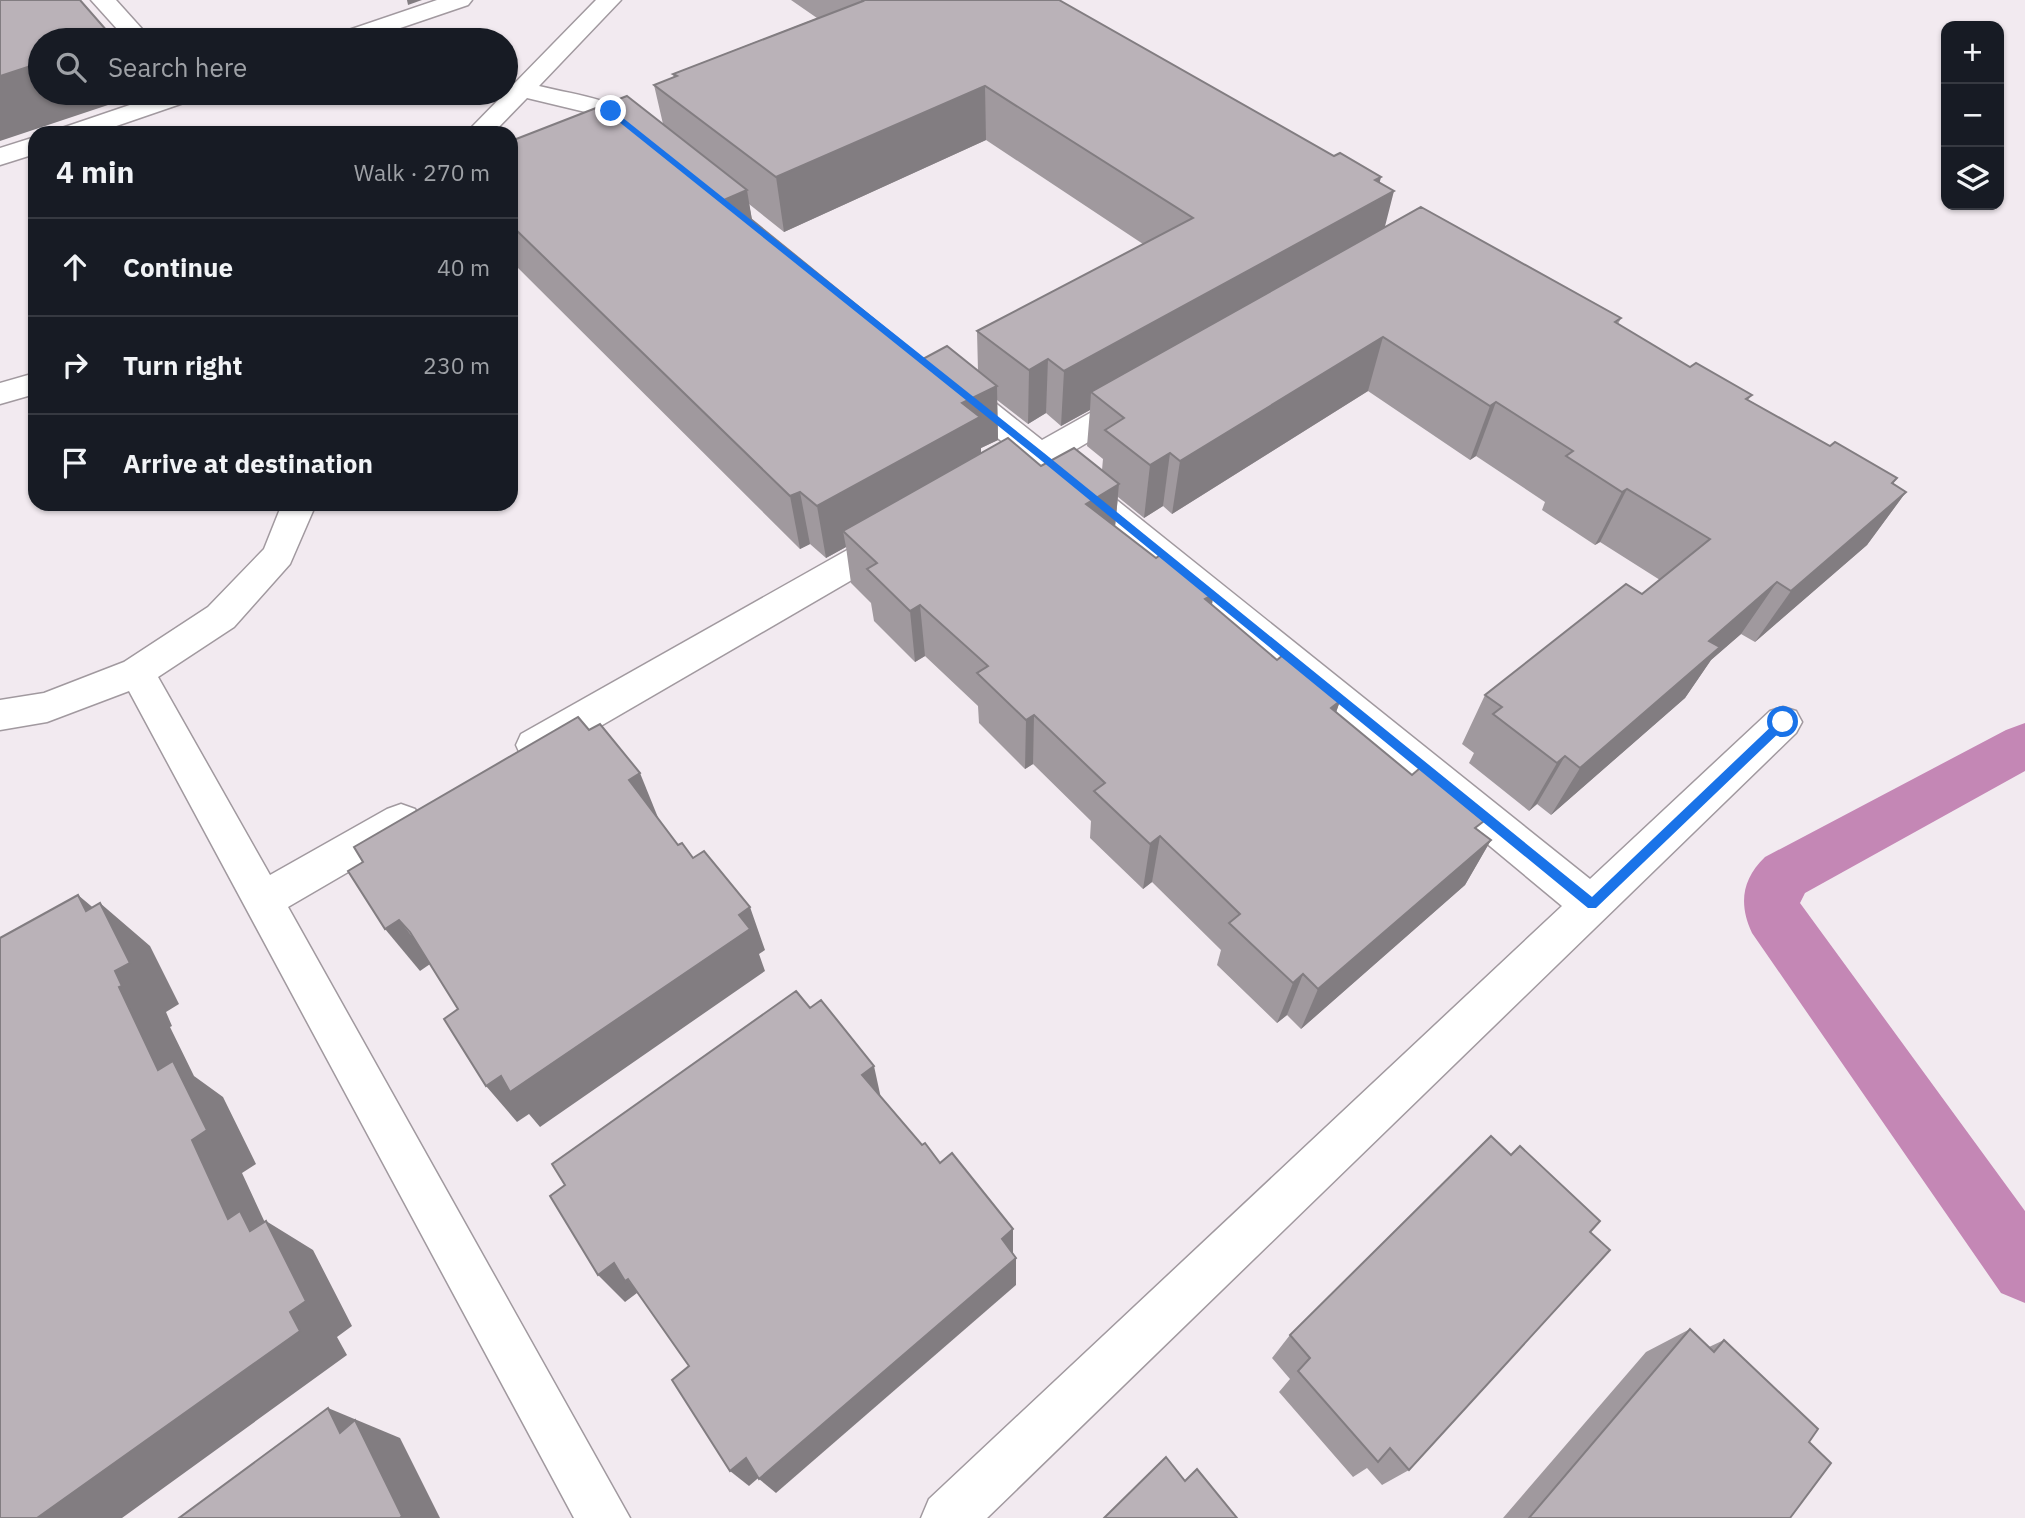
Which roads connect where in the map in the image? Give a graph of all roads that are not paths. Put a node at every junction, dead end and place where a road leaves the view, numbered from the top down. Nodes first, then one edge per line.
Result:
1 (103, 0) edge
2 (460, 0) edge
3 (609, 0) edge
4 (129, 28) edge
5 (377, 28) edge
6 (523, 90) junction
7 (518, 95) edge
8 (154, 105) edge
9 (508, 105) edge
10 (92, 126) edge
11 (486, 126) edge
12 (28, 147) edge
13 (664, 154) edge
14 (0, 157) edge
15 (933, 369) edge
16 (28, 385) edge
17 (1162, 386) edge
18 (0, 394) edge
19 (1041, 455) junction
20 (956, 504) edge
21 (296, 511) edge
22 (919, 525) edge
23 (136, 672) junction
24 (0, 715) edge
25 (1783, 722) dead end
26 (506, 761) edge
27 (433, 803) edge
28 (263, 900) junction
29 (1592, 905) junction
30 (603, 1518) edge
31 (948, 1518) edge

1 - 4 street
2 - 5 street
3 - 6 street
6 - 7 street
6 - 13 street
8 - 10 street
9 - 11 street
12 - 14 street
15 - 19 street
16 - 18 street
17 - 19 street
19 - 20 street
19 - 29 street
21 - 23 street
22 - 26 street
23 - 24 street
23 - 28 street
25 - 29 street
27 - 28 street
28 - 30 street
29 - 31 street

